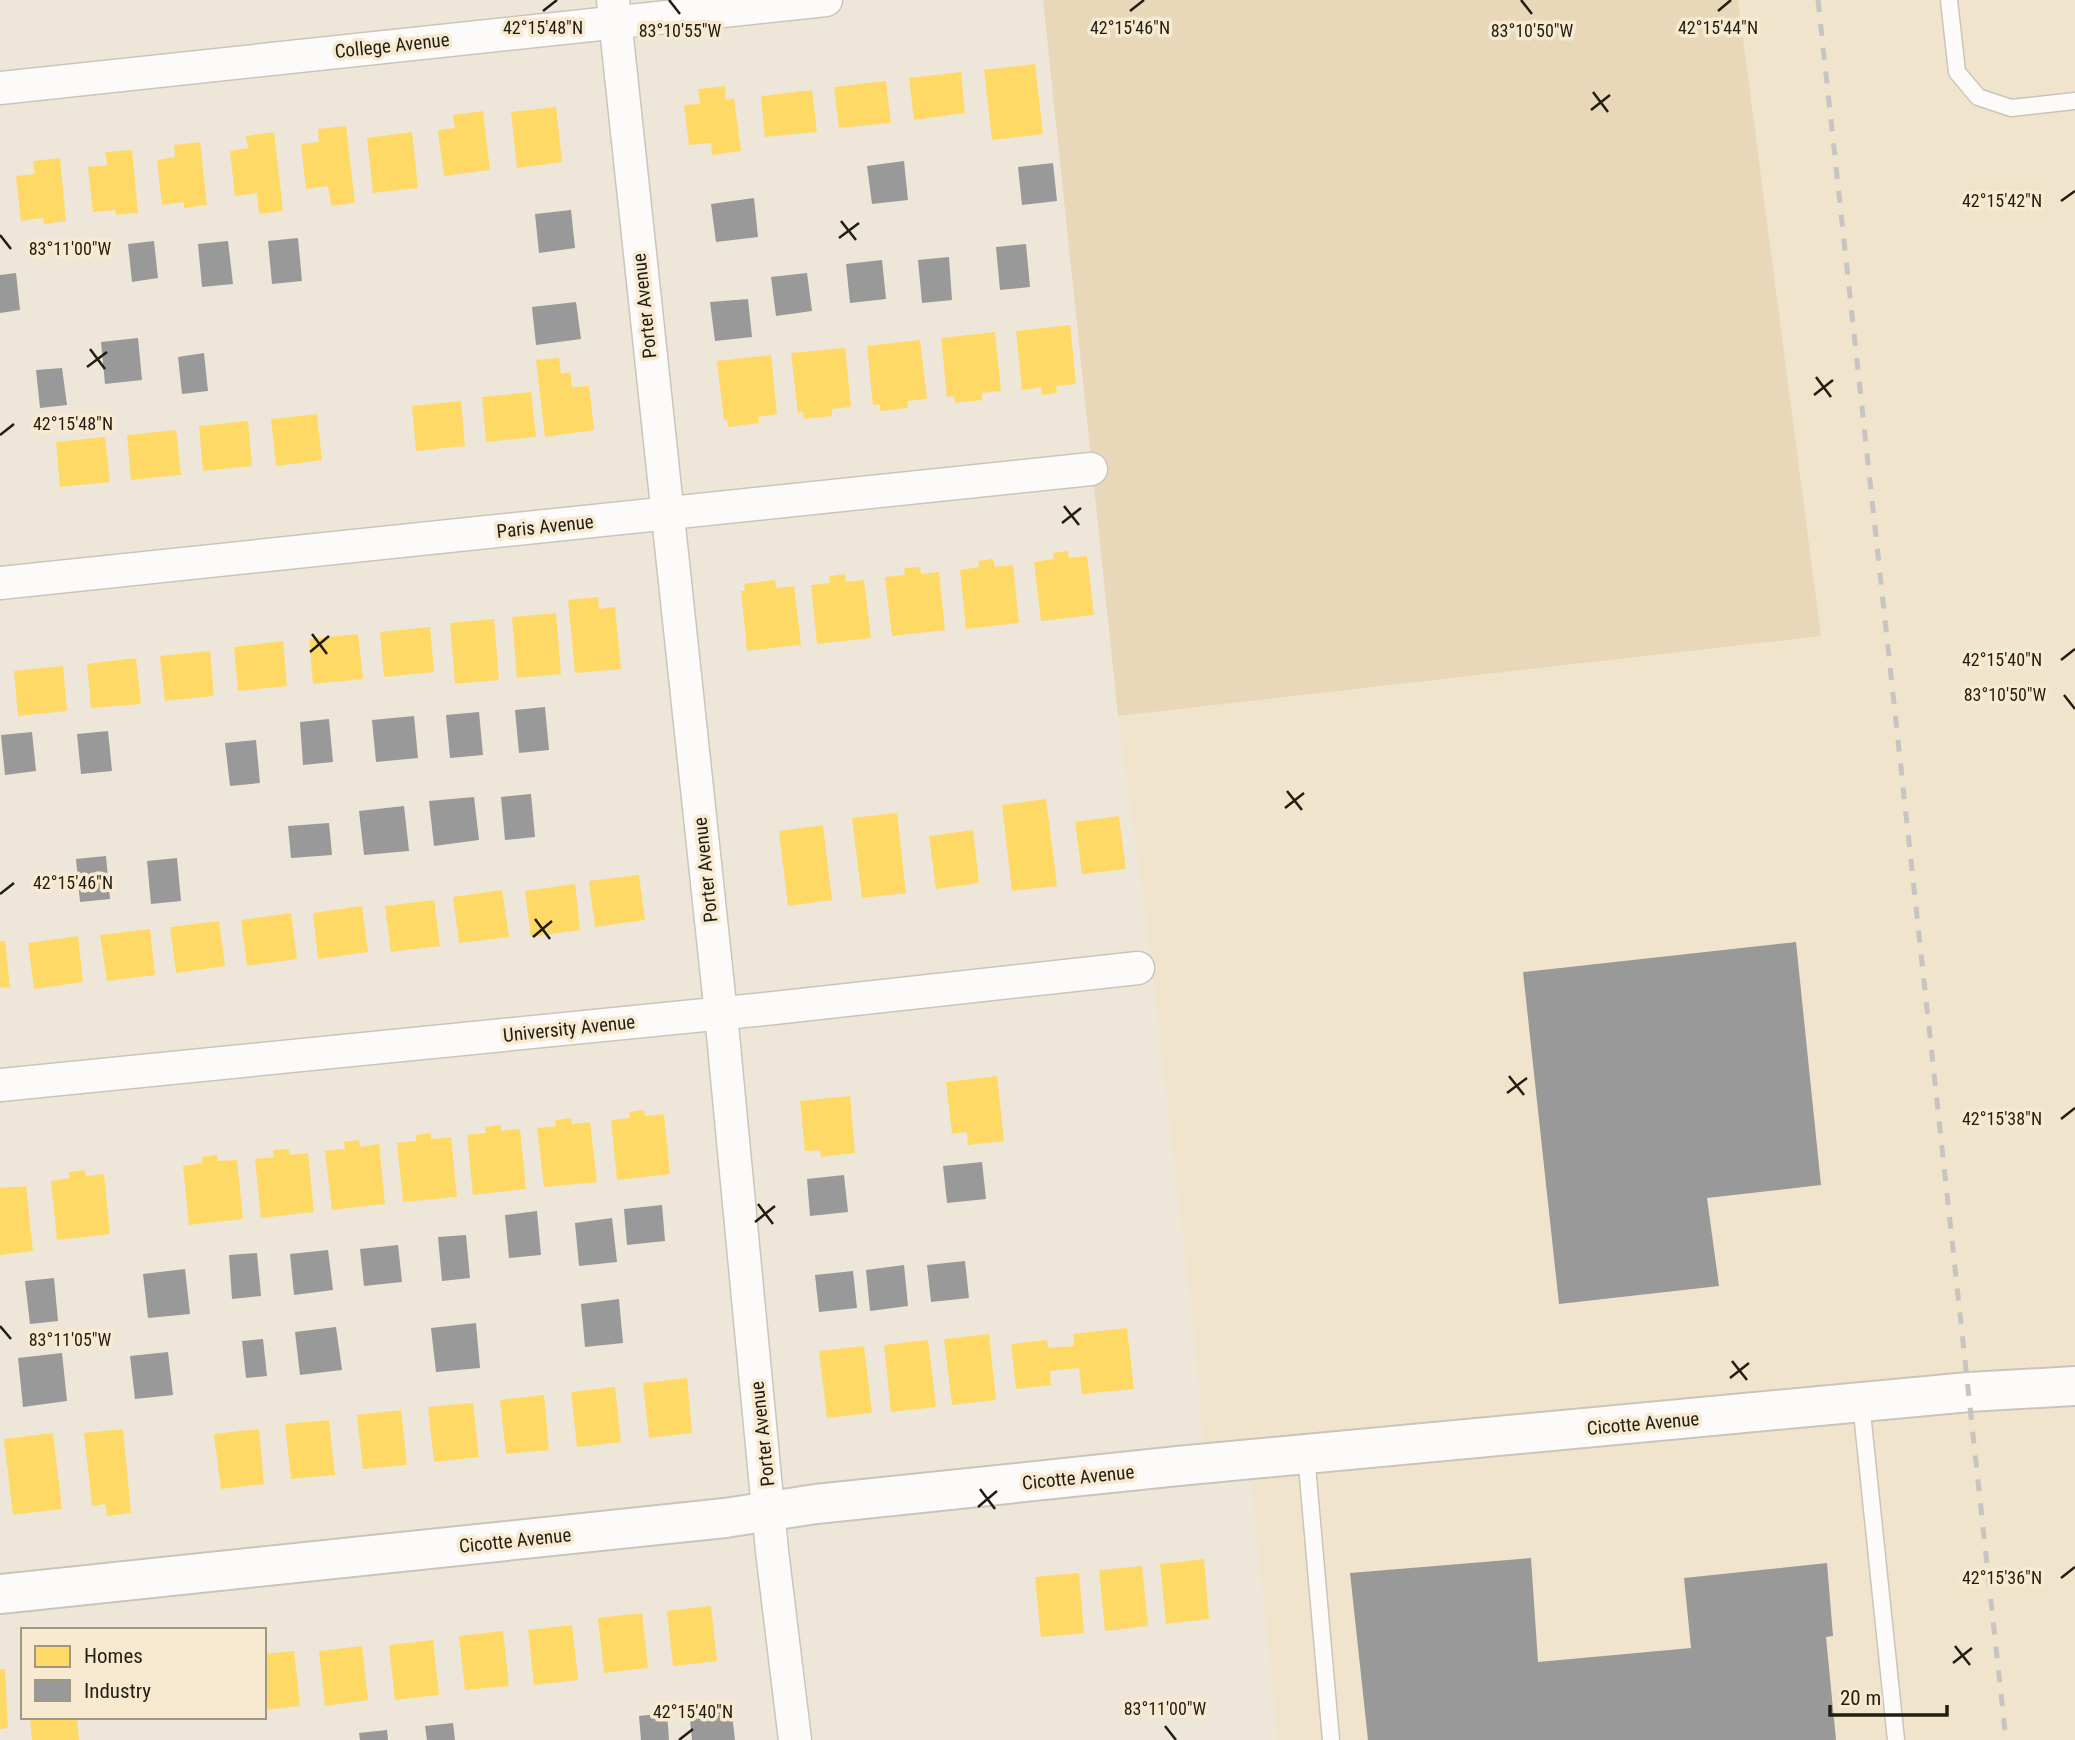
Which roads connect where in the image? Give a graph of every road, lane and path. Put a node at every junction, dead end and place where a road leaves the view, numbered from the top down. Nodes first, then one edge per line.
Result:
1 (826, 0) edge
2 (1949, 0) edge
3 (614, 11) edge
4 (0, 88) edge
5 (2075, 102) edge
6 (1091, 469) dead end
7 (667, 514) junction
8 (0, 583) edge
9 (1138, 968) dead end
10 (720, 1014) junction
11 (0, 1085) edge
12 (2075, 1386) edge
13 (1861, 1403) junction
14 (1306, 1454) junction
15 (769, 1510) junction
16 (0, 1594) edge
17 (795, 1740) edge
18 (1331, 1740) edge
19 (1896, 1740) edge

1 - 3 street, College Avenue
2 - 5 lane
3 - 4 street, College Avenue
3 - 7 street, Porter Avenue
6 - 7 street, Paris Avenue
7 - 8 street, Paris Avenue
7 - 10 street, Porter Avenue
9 - 10 street, University Avenue
10 - 11 street, University Avenue
10 - 15 street, Porter Avenue
12 - 13 street, Cicotte Avenue
13 - 14 street, Cicotte Avenue
13 - 19 lane
14 - 15 street, Cicotte Avenue
14 - 18 lane
15 - 16 street, Cicotte Avenue
15 - 17 street, Porter Avenue

